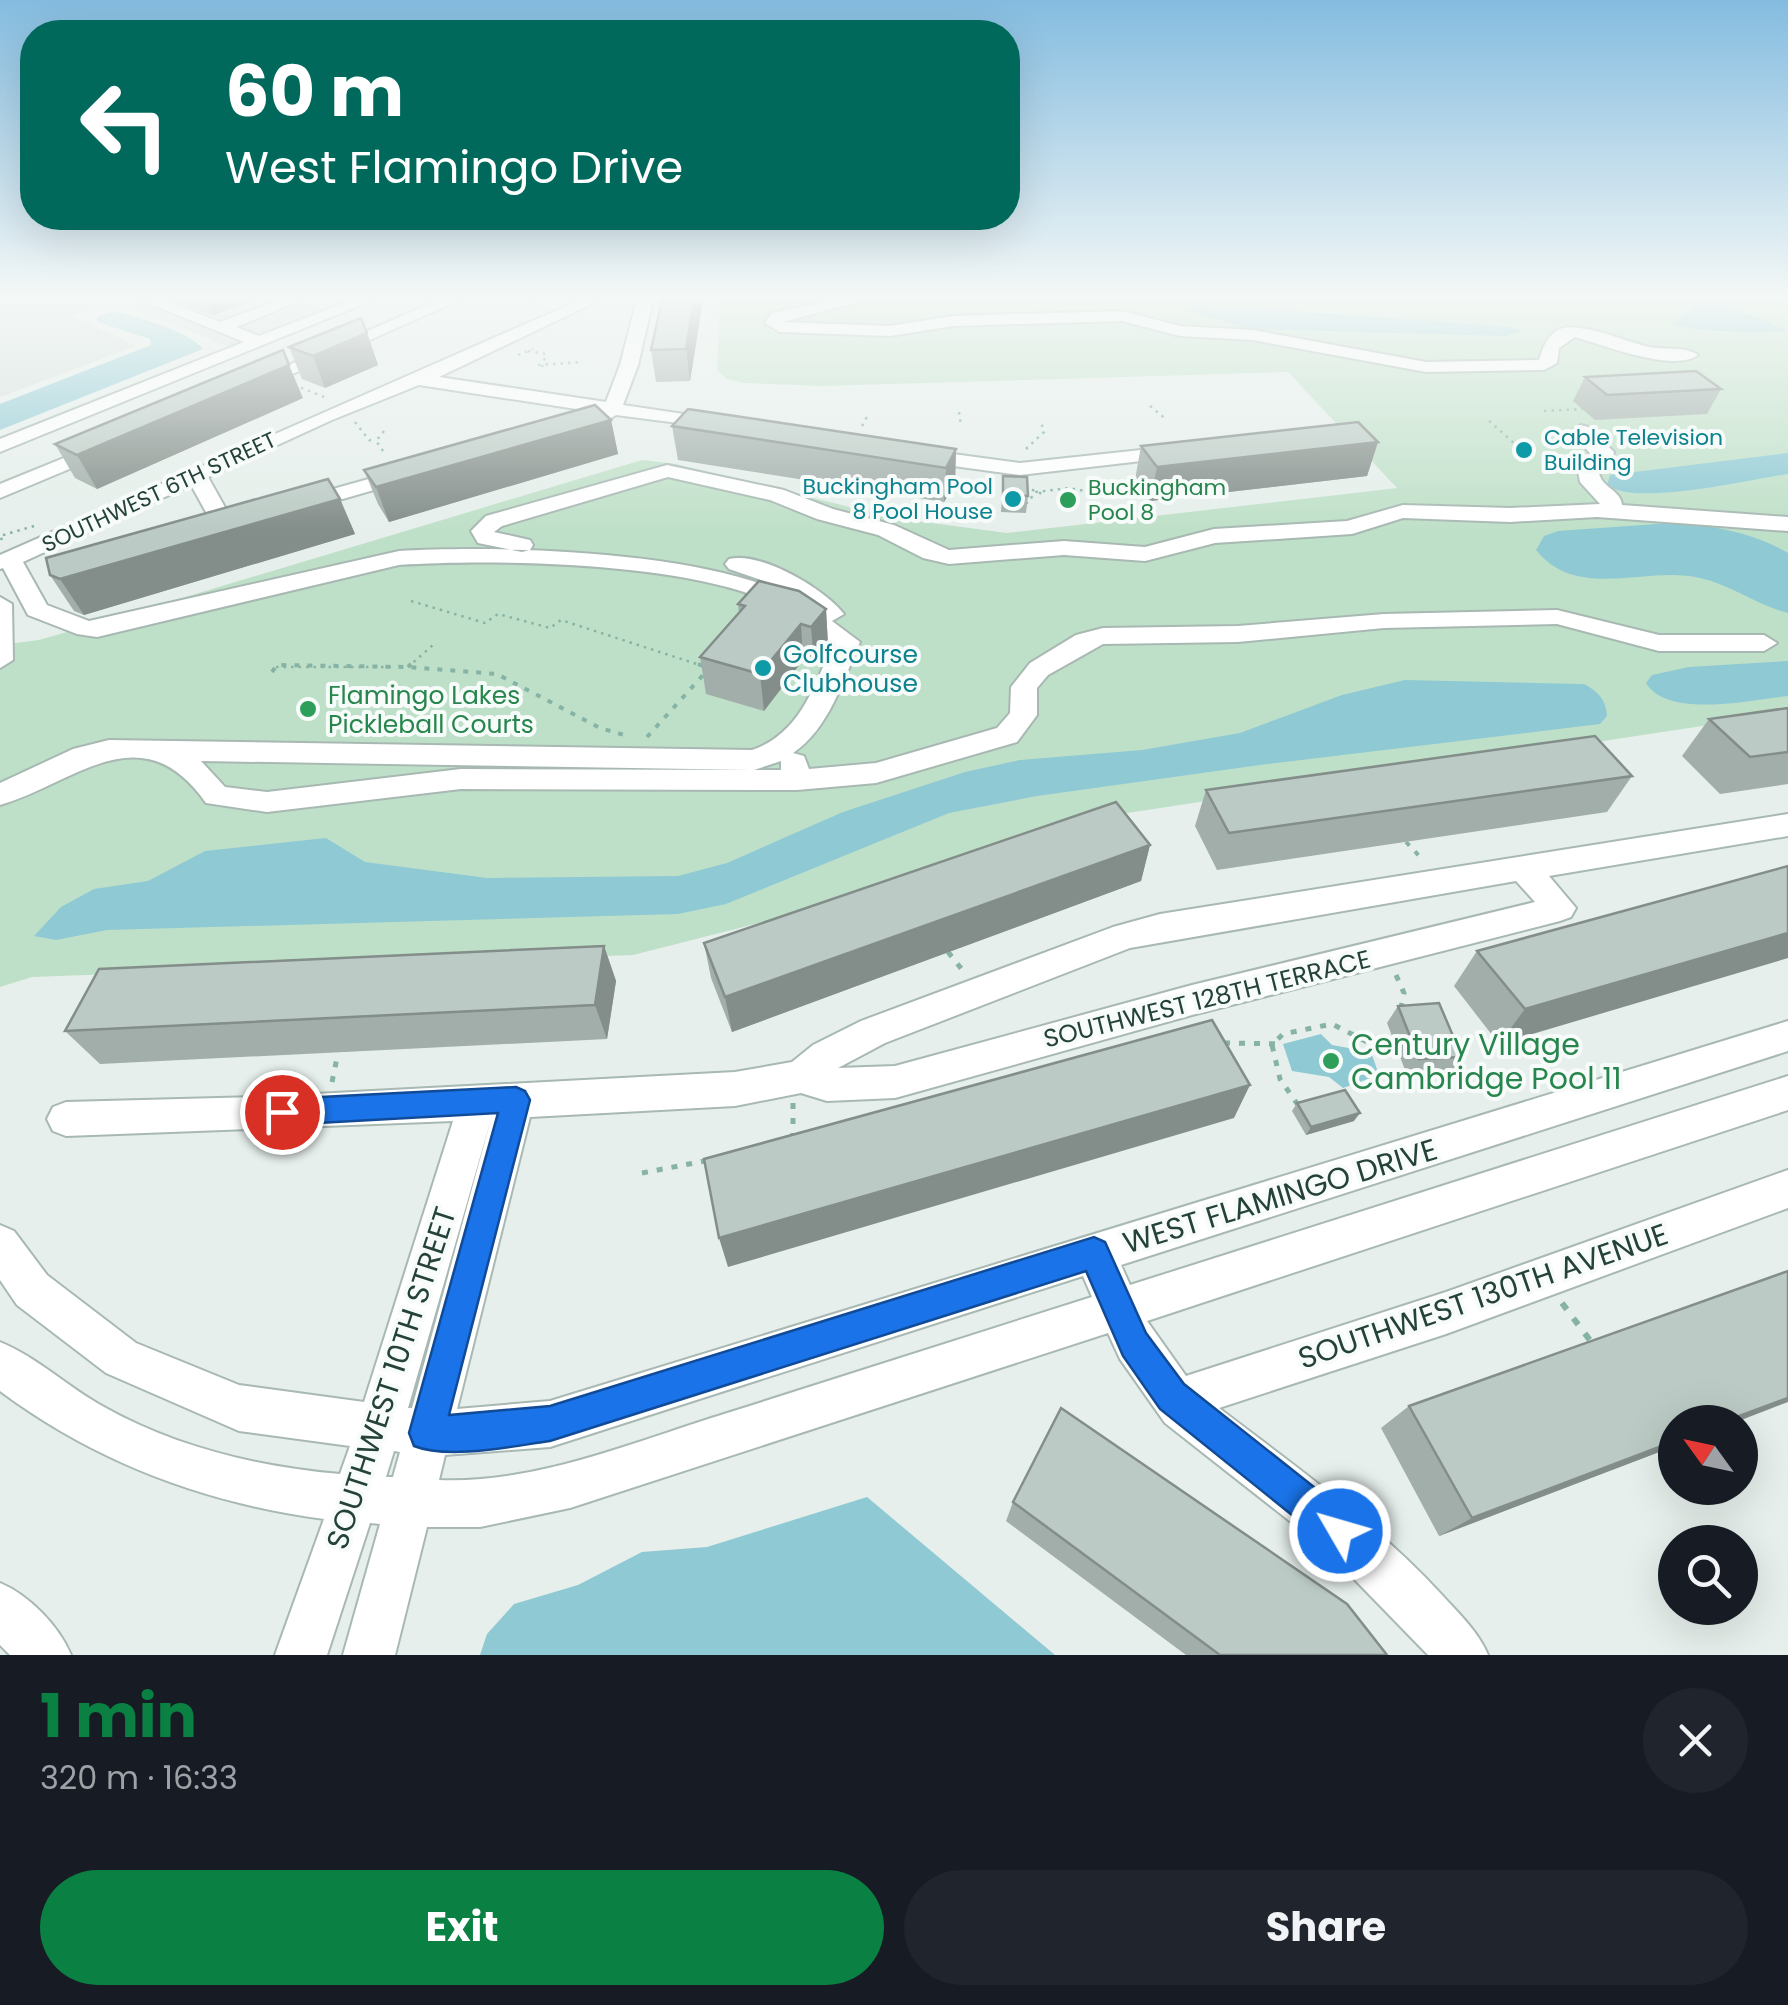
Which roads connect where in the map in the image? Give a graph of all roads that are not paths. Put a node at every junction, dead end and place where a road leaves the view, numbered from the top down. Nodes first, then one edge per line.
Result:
1 (171, 377) edge
2 (270, 377) edge
3 (425, 377) edge
4 (625, 377) edge
5 (419, 380) junction
6 (240, 390) edge
7 (614, 409) junction
8 (1582, 420) road end
9 (578, 426) edge
10 (730, 426) edge
11 (126, 438) edge
12 (0, 446) edge
13 (1208, 448) edge
14 (889, 450) edge
15 (434, 467) edge
16 (191, 478) junction
17 (0, 492) edge
18 (1611, 511) junction
19 (1788, 524) edge
20 (5, 560) edge
21 (0, 604) edge
22 (847, 642) junction
23 (1764, 643) dead end
24 (0, 660) edge
25 (790, 746) junction
26 (168, 752) junction
27 (798, 780) junction
28 (0, 795) edge
29 (1788, 825) edge
30 (1524, 868) junction
31 (1788, 1036) edge
32 (797, 1078) junction
33 (1788, 1093) edge
34 (497, 1100) junction
35 (66, 1119) dead end
36 (1788, 1189) edge
37 (0, 1245) edge
38 (1094, 1253) junction
39 (1120, 1310) junction
40 (0, 1364) edge
41 (1181, 1407) junction
42 (379, 1428) junction
43 (427, 1433) junction
44 (354, 1499) junction
45 (409, 1502) junction
46 (0, 1608) edge
47 (45, 1655) edge
48 (301, 1655) edge
49 (369, 1655) edge
50 (1462, 1655) edge

1 - 12 street
2 - 6 street
3 - 5 street, SOUTHWEST 6TH STREET
4 - 7 street
5 - 7 street
5 - 16 street, SOUTHWEST 6TH STREET
7 - 9 street
7 - 10 street
8 - 18 street
11 - 17 street
13 - 14 street
15 - 16 street
16 - 20 street, SOUTHWEST 6TH STREET
18 - 19 street
18 - 22 street
20 - 22 street
21 - 24 street
22 - 25 street
23 - 27 street
25 - 26 street
25 - 27 street
26 - 27 street
26 - 28 street
29 - 30 street, SOUTHWEST 128TH TERRACE
30 - 32 street, SOUTHWEST 128TH TERRACE
30 - 32 street, SOUTHWEST 128TH TERRACE
31 - 38 street, WEST FLAMINGO DRIVE
32 - 34 street, SOUTHWEST 128TH TERRACE
33 - 39 street, WEST FLAMINGO DRIVE
34 - 35 street, SOUTHWEST 128TH TERRACE
34 - 42 street, SOUTHWEST 10TH STREET
34 - 43 street, SOUTHWEST 10TH STREET
36 - 41 street, SOUTHWEST 130TH AVENUE
37 - 42 street, WEST FLAMINGO DRIVE
38 - 39 street
38 - 43 street, WEST FLAMINGO DRIVE
39 - 41 street
39 - 45 street, WEST FLAMINGO DRIVE
40 - 44 street, WEST FLAMINGO DRIVE
41 - 50 street
42 - 43 street, WEST FLAMINGO DRIVE
42 - 44 street, SOUTHWEST 10TH STREET
43 - 45 street, SOUTHWEST 10TH STREET
44 - 45 street, WEST FLAMINGO DRIVE
44 - 48 street, SOUTHWEST 10TH STREET
45 - 49 street, SOUTHWEST 10TH STREET
46 - 47 street

